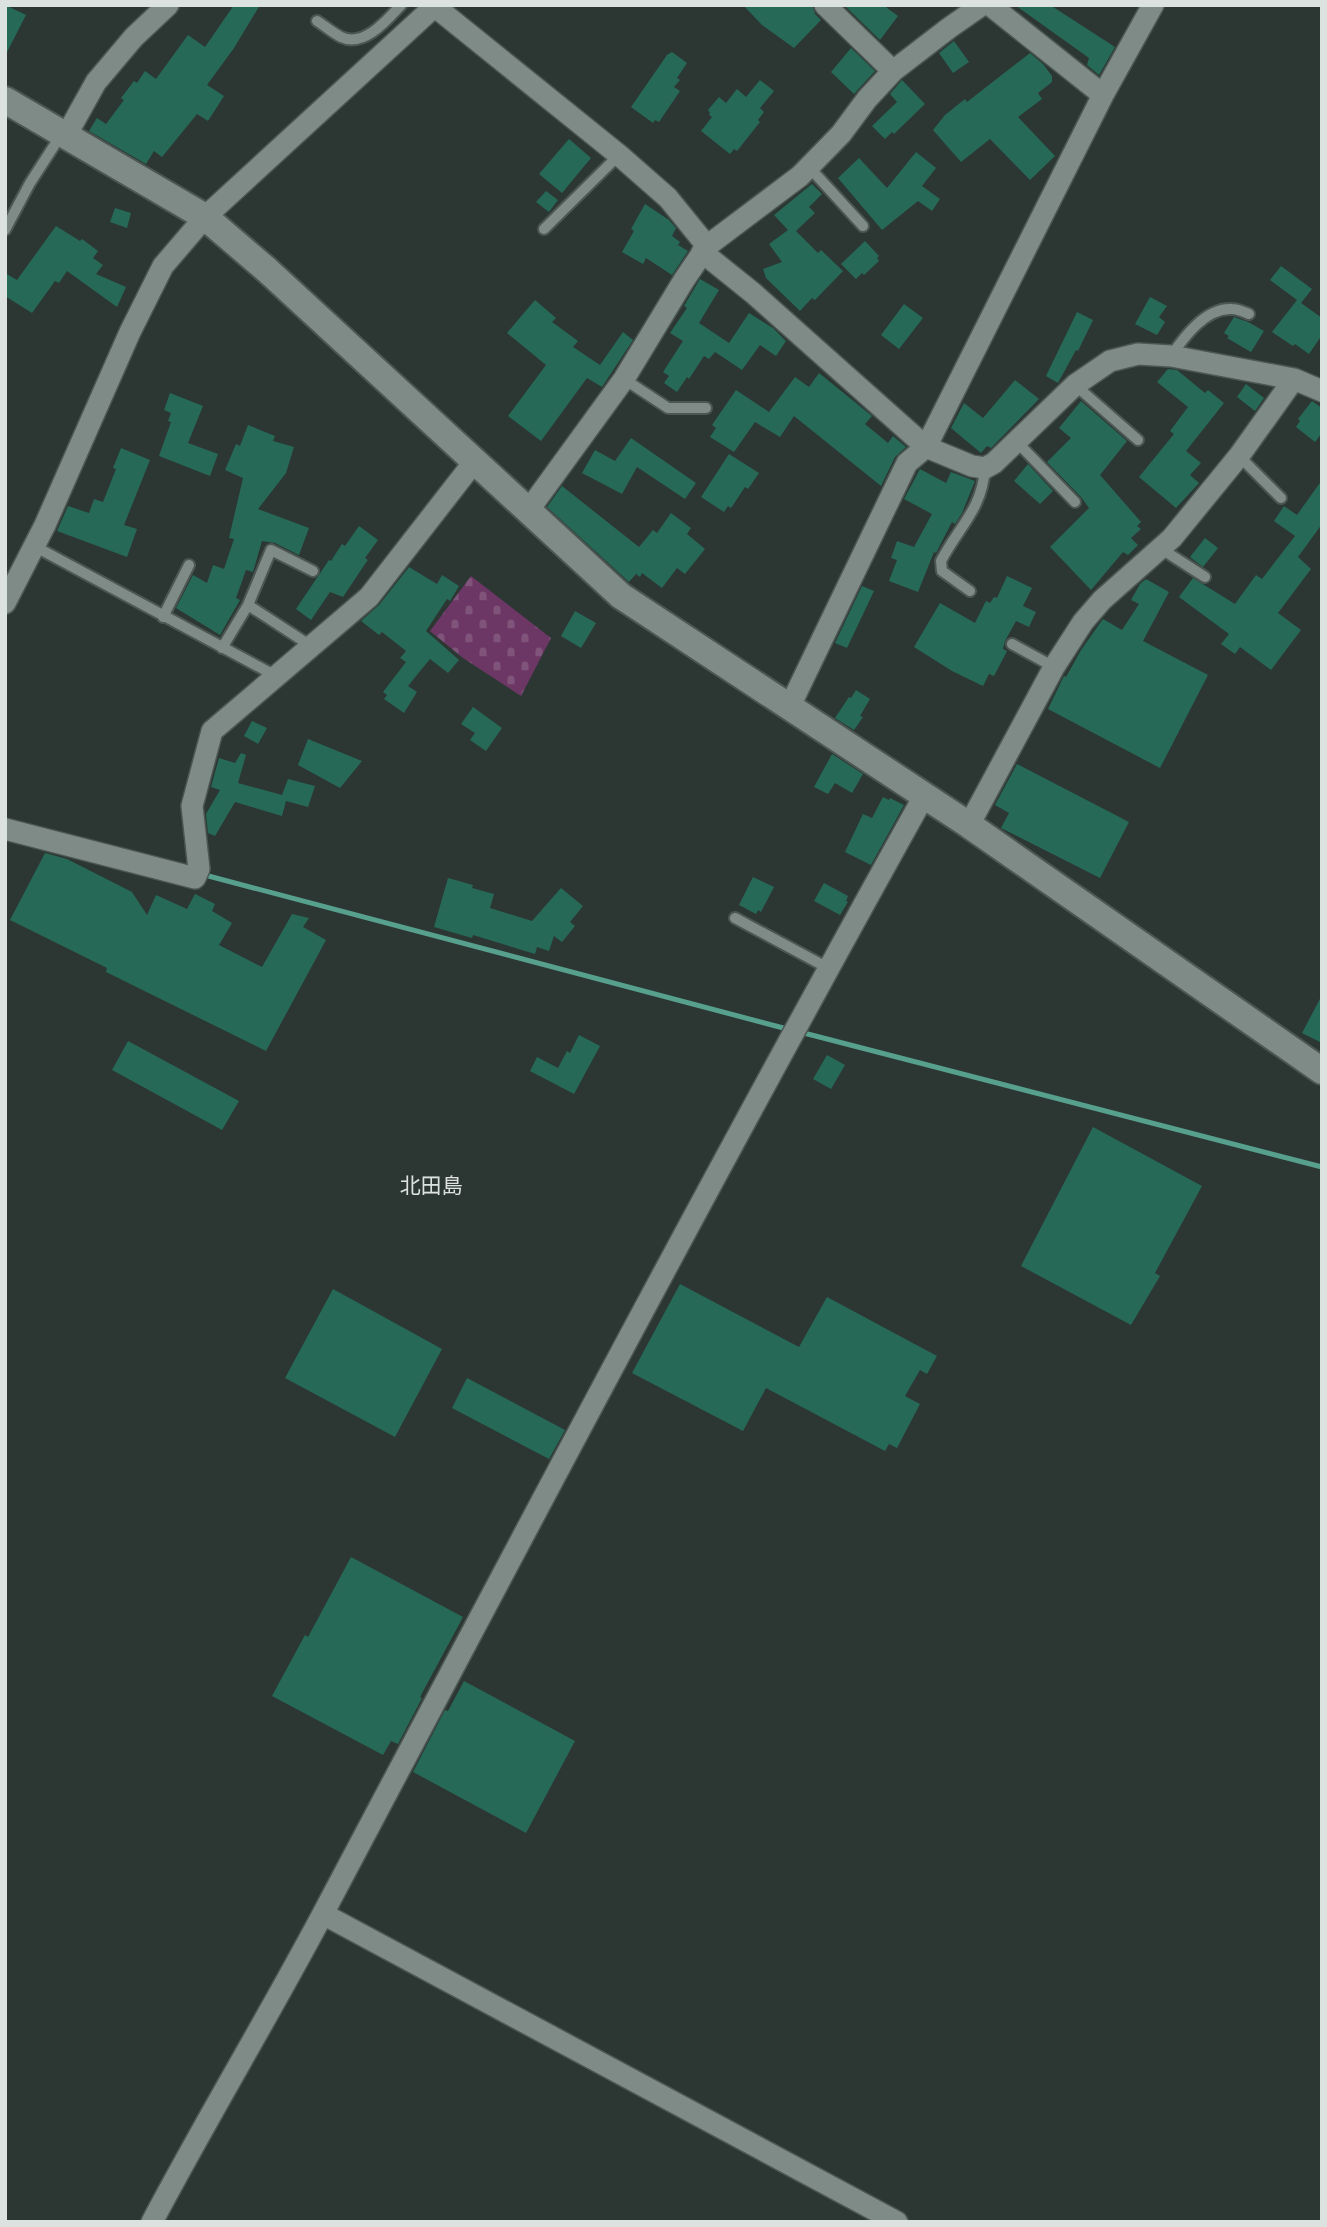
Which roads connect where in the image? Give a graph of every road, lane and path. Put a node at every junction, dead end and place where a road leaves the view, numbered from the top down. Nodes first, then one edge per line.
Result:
1 (168, 5) edge
2 (401, 5) edge
3 (825, 5) edge
4 (982, 5) edge
5 (990, 5) edge
6 (1153, 5) edge
7 (434, 6) edge
8 (317, 21) dead end
9 (892, 71) junction
10 (1103, 95) junction
11 (5, 100) edge
12 (65, 133) junction
13 (619, 155) junction
14 (809, 167) junction
15 (205, 217) junction
16 (863, 226) dead end
17 (544, 229) dead end
18 (5, 230) edge
19 (704, 249) junction
20 (1249, 314) dead end
21 (1171, 356) junction
22 (624, 379) junction
23 (1294, 379) junction
24 (1075, 385) junction
25 (1322, 391) edge
26 (706, 408) dead end
27 (1138, 440) dead end
28 (1017, 442) junction
29 (926, 447) junction
30 (1239, 456) junction
31 (474, 462) junction
32 (985, 468) junction
33 (1281, 498) dead end
34 (1075, 502) dead end
35 (528, 511) junction
36 (34, 546) junction
37 (1160, 548) junction
38 (189, 565) dead end
39 (313, 571) dead end
40 (1205, 577) dead end
41 (970, 591) dead end
42 (5, 603) edge
43 (248, 605) junction
44 (163, 617) junction
45 (1012, 644) dead end
46 (311, 646) junction
47 (222, 648) junction
48 (1054, 667) junction
49 (276, 676) junction
50 (790, 706) junction
51 (924, 796) junction
52 (969, 825) junction
53 (5, 829) edge
54 (735, 918) dead end
55 (828, 968) junction
56 (1322, 1071) edge
57 (323, 1914) junction
58 (152, 2222) edge
59 (897, 2222) edge

1 - 12 street
2 - 8 lane
3 - 9 street
4 - 9 street
5 - 10 street
6 - 10 street
7 - 13 street
7 - 15 street
9 - 14 street
10 - 29 street
11 - 12 street
12 - 15 street
12 - 18 lane
13 - 17 lane
13 - 19 street
14 - 16 lane
14 - 19 street
15 - 31 street
15 - 36 street
19 - 22 street
19 - 29 street
20 - 21 lane
21 - 23 street
21 - 24 street
22 - 26 lane
22 - 35 street
23 - 25 street
23 - 30 street
24 - 27 lane
24 - 28 street
28 - 32 street
28 - 34 lane
29 - 32 street
29 - 50 street
30 - 33 lane
30 - 37 street
31 - 35 street
31 - 46 street
32 - 41 lane
35 - 50 street
36 - 42 street
36 - 44 lane
37 - 40 lane
37 - 48 street
38 - 44 lane
39 - 43 lane
43 - 46 lane
43 - 47 lane
44 - 47 lane
45 - 48 lane
46 - 49 street
47 - 49 lane
48 - 52 street
49 - 53 street
50 - 51 street
51 - 52 street
51 - 55 street
52 - 56 street
54 - 55 lane
55 - 57 street
57 - 58 street
57 - 59 street

